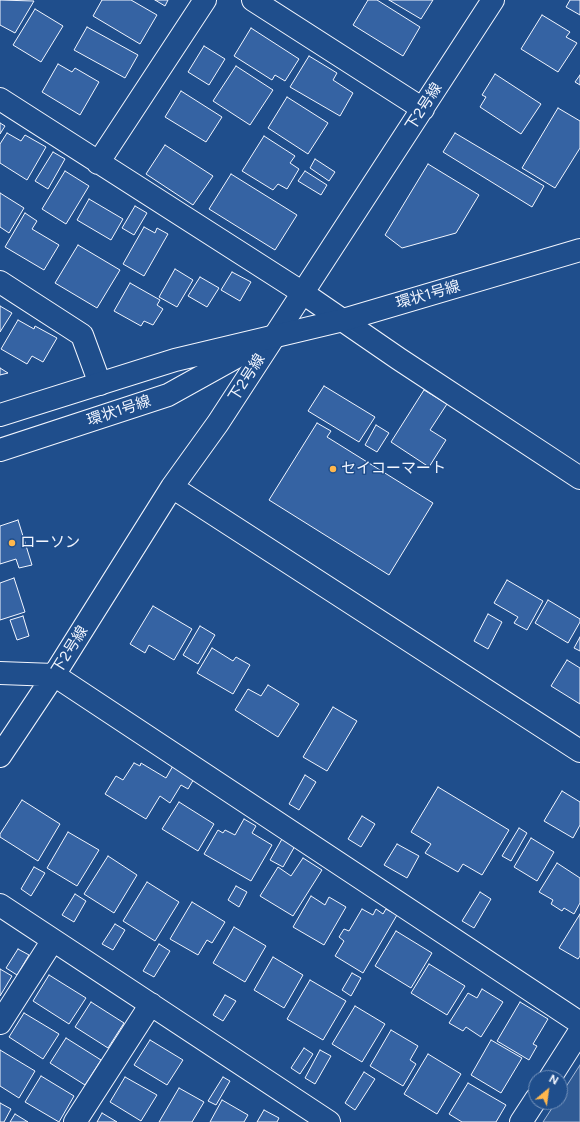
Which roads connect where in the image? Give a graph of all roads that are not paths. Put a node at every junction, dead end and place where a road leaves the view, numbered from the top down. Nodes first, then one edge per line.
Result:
1 (205, 0) edge
2 (253, 0) edge
3 (493, 0) edge
4 (0, 99) edge
5 (423, 109) junction
6 (98, 163) junction
7 (580, 250) edge
8 (0, 282) edge
9 (303, 293) junction
10 (343, 320) junction
11 (275, 336) junction
12 (100, 384) junction
13 (0, 415) edge
14 (0, 450) edge
15 (580, 478) edge
16 (172, 487) junction
17 (0, 673) edge
18 (54, 675) junction
19 (580, 750) edge
20 (0, 756) edge
21 (0, 904) edge
22 (53, 940) junction
23 (151, 1004) junction
24 (0, 1023) edge
25 (580, 1023) edge
26 (580, 1030) edge
27 (555, 1070) edge
28 (529, 1110) edge
29 (75, 1122) edge
30 (329, 1122) edge
31 (521, 1122) edge

1 - 6 street
2 - 5 street
3 - 5 street, 下2号線
4 - 6 street
5 - 9 street, 下2号線
6 - 9 street
7 - 10 street, 環状1号線
8 - 12 street
9 - 10 street
9 - 11 street, 下2号線
10 - 11 street, 環状1号線
10 - 15 street
11 - 12 street, 環状1号線
11 - 14 street, 環状1号線
11 - 16 street, 下2号線
12 - 13 street, 環状1号線
16 - 18 street, 下2号線
16 - 19 street
17 - 18 street
18 - 20 street, 下2号線
18 - 25 street
21 - 22 street
22 - 23 street
22 - 24 street
23 - 29 street
23 - 30 street
26 - 27 street
28 - 31 street

